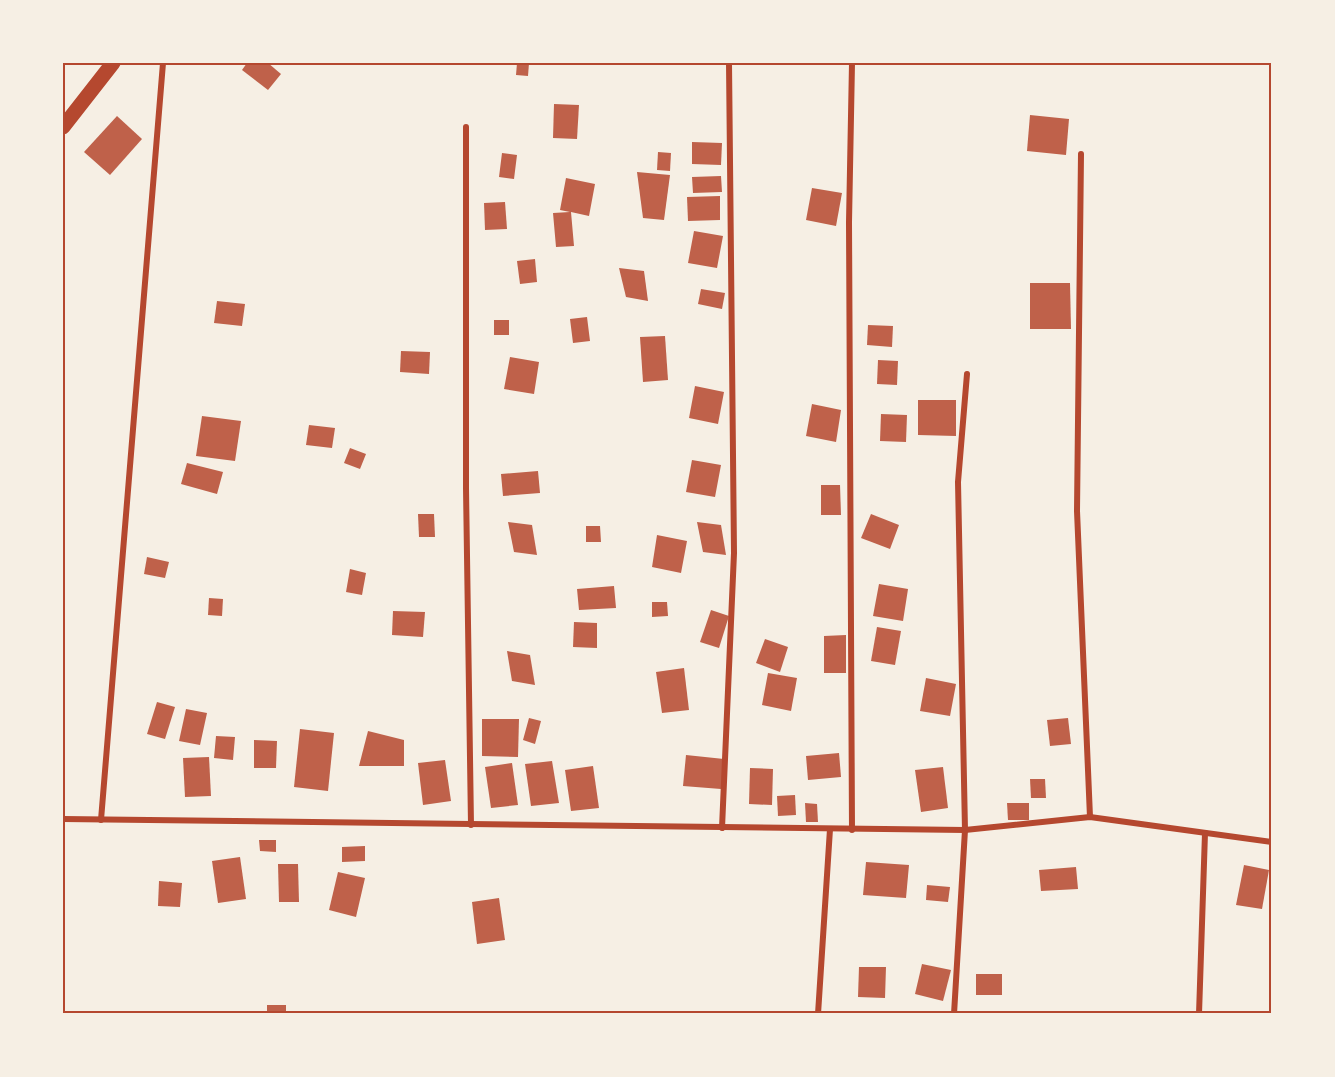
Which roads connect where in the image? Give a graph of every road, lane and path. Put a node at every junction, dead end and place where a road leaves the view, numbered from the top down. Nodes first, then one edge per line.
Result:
1 (113, 63) edge
2 (163, 63) edge
3 (729, 63) edge
4 (852, 63) edge
5 (63, 127) edge
6 (466, 127) dead end
7 (1081, 154) dead end
8 (967, 374) dead end
9 (1090, 818) junction
10 (63, 819) edge
11 (101, 820) junction
12 (471, 825) junction
13 (722, 828) junction
14 (830, 829) junction
15 (852, 830) junction
16 (964, 830) junction
17 (1205, 833) junction
18 (1272, 842) edge
19 (818, 1014) edge
20 (954, 1014) edge
21 (1199, 1014) edge

1 - 5 main road
2 - 11 street
3 - 13 street
4 - 15 street
6 - 12 street
7 - 9 street
8 - 16 street
9 - 16 street
9 - 17 street
10 - 11 street
11 - 12 street
12 - 13 street
13 - 14 street
14 - 15 street
14 - 19 street
15 - 16 street
16 - 20 street
17 - 18 street
17 - 21 street

